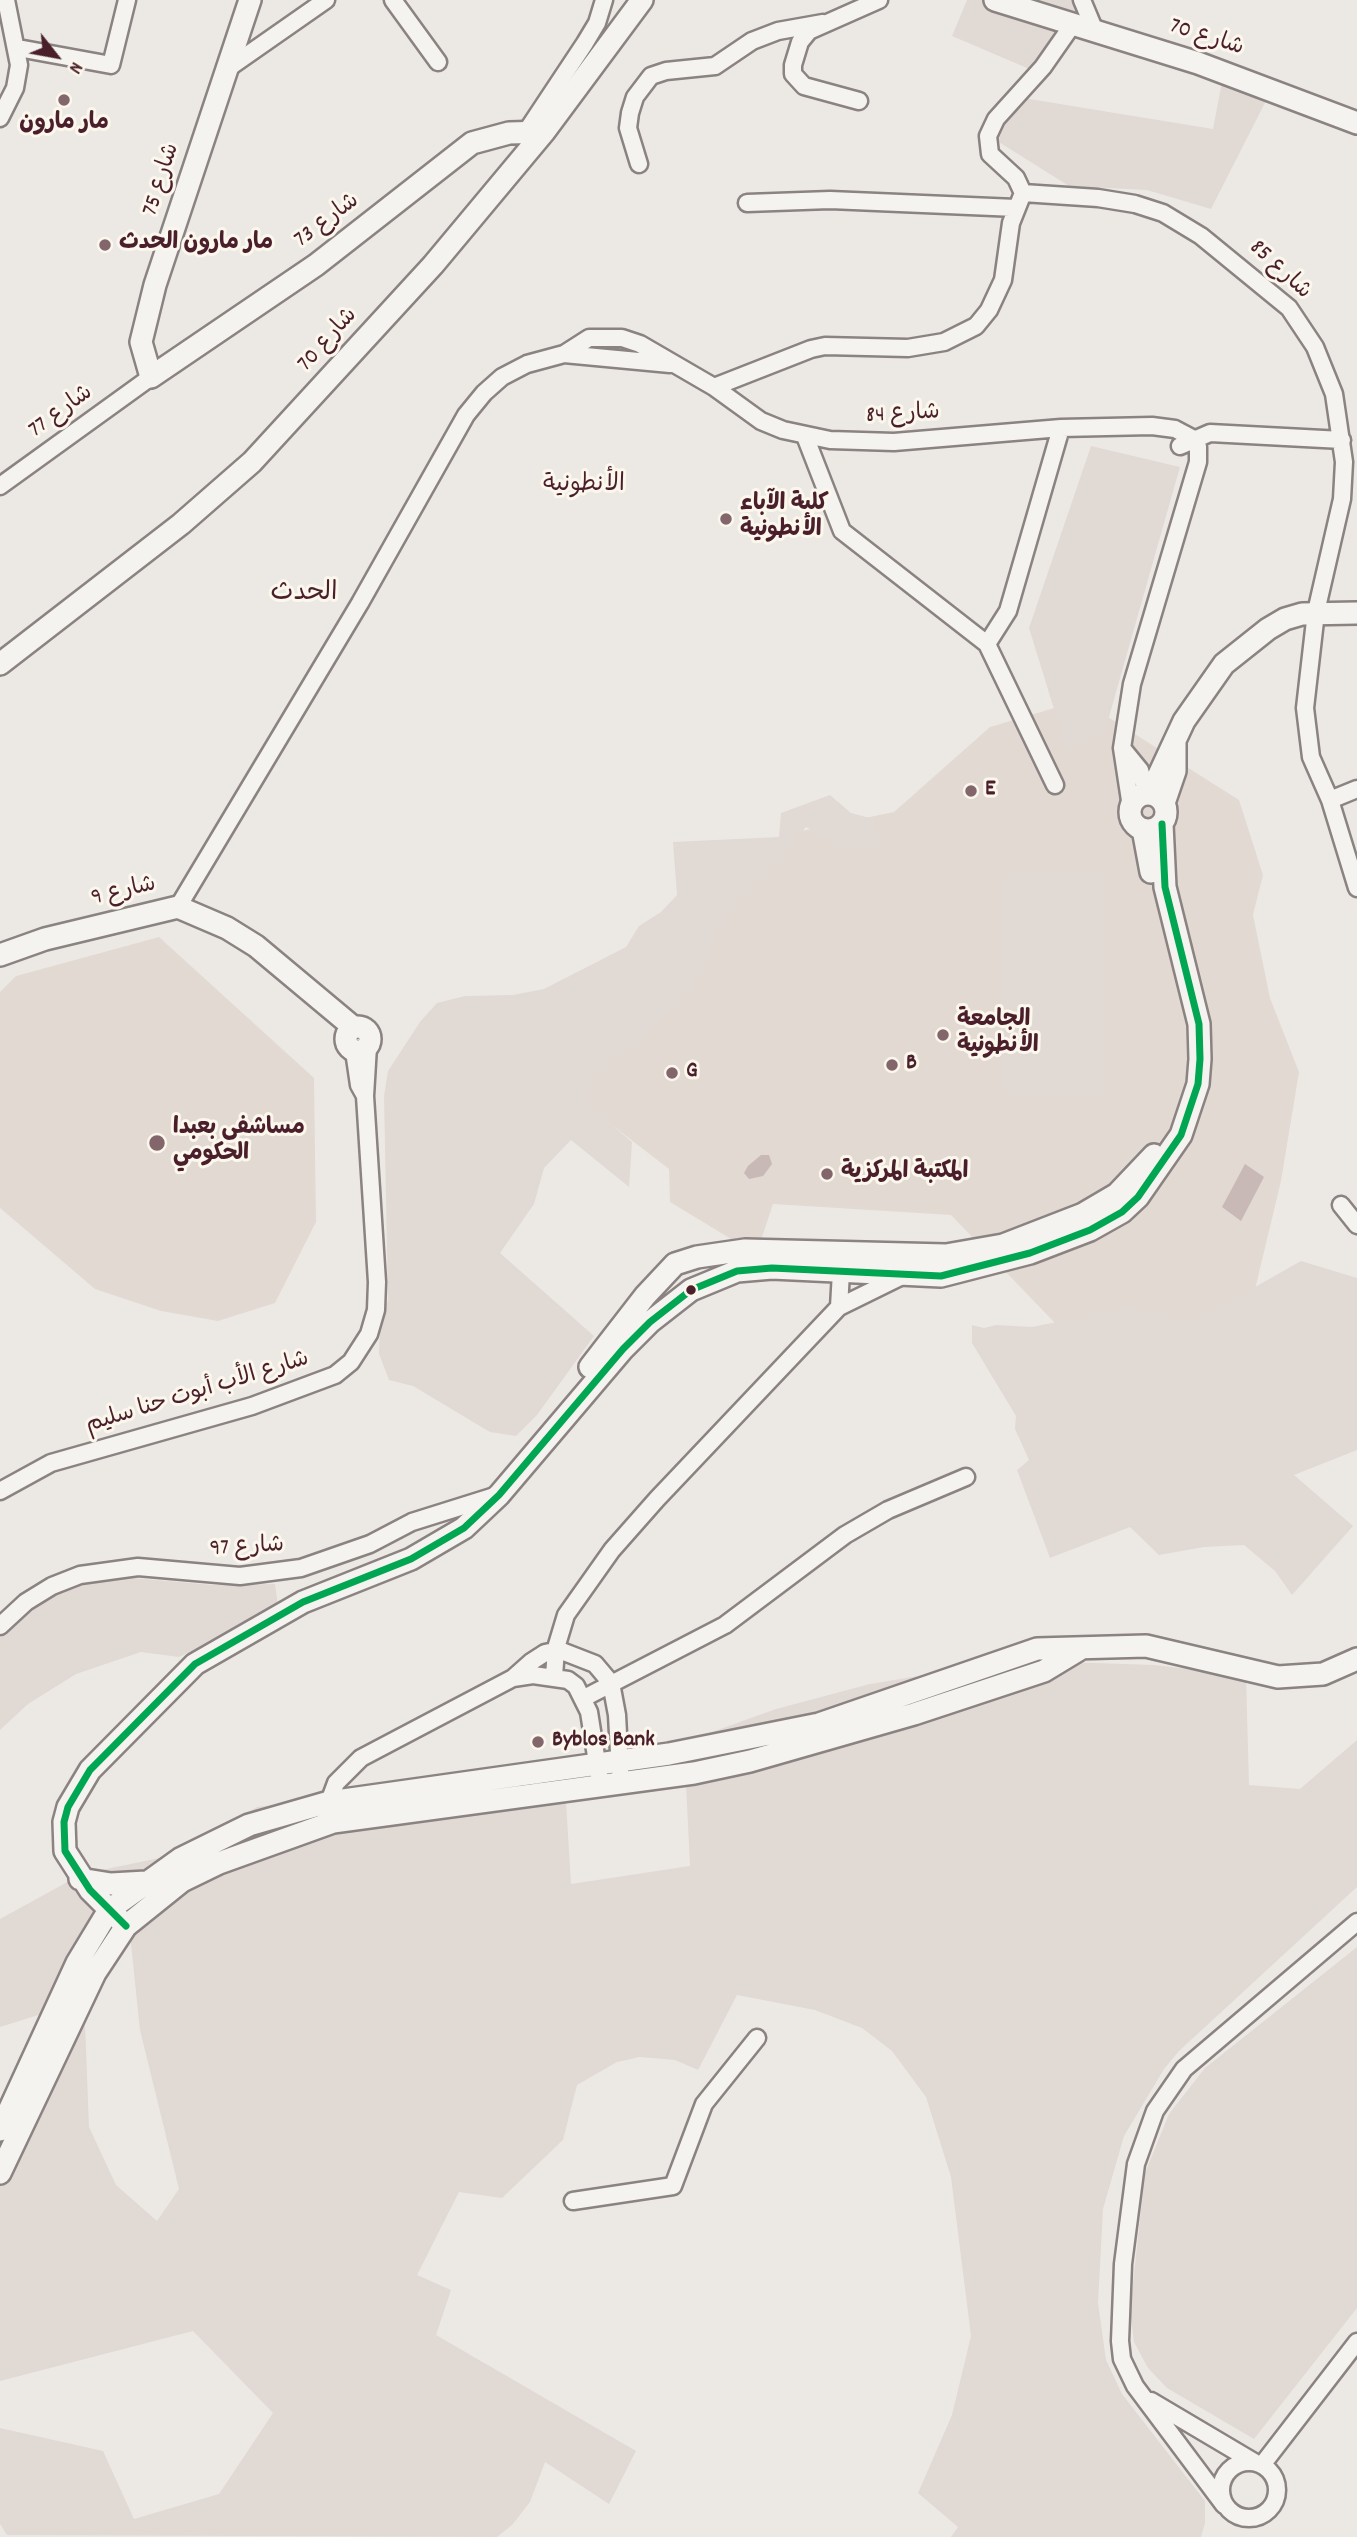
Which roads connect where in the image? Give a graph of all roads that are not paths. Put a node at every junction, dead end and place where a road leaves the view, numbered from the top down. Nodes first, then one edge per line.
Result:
1 (6, 0) edge
2 (127, 0) edge
3 (250, 0) edge
4 (326, 0) edge
5 (393, 0) edge
6 (604, 0) edge
7 (642, 0) edge
8 (879, 0) edge
9 (995, 0) edge
10 (1082, 0) edge
11 (823, 23) junction
12 (1073, 24) junction
13 (1095, 31) junction
14 (18, 48) junction
15 (438, 62) dead end
16 (230, 67) junction
17 (859, 101) dead end
18 (0, 118) edge
19 (1357, 123) edge
20 (535, 132) junction
21 (639, 164) dead end
22 (1023, 193) junction
23 (747, 204) dead end
24 (1016, 208) junction
25 (151, 377) junction
26 (714, 387) junction
27 (1061, 428) junction
28 (805, 436) junction
29 (1342, 440) junction
30 (1186, 442) junction
31 (0, 486) edge
32 (1316, 612) junction
33 (1357, 613) edge
34 (987, 644) junction
35 (0, 664) edge
36 (1055, 785) dead end
37 (1357, 789) edge
38 (1330, 800) junction
39 (1149, 808) junction
40 (1357, 888) edge
41 (178, 907) junction
42 (0, 955) edge
43 (355, 1041) joint
44 (1341, 1205) dead end
45 (1087, 1222) junction
46 (1357, 1225) edge
47 (841, 1272) junction
48 (904, 1275) junction
49 (839, 1307) junction
50 (966, 1477) dead end
51 (0, 1491) edge
52 (492, 1497) junction
53 (0, 1626) edge
54 (1088, 1645) junction
55 (556, 1651) junction
56 (582, 1657) junction
57 (1357, 1659) edge
58 (513, 1678) junction
59 (561, 1679) junction
60 (611, 1683) junction
61 (584, 1698) junction
62 (617, 1727) junction
63 (594, 1731) junction
64 (609, 1761) junction
65 (610, 1783) junction
66 (331, 1812) junction
67 (80, 1879) junction
68 (146, 1882) junction
69 (109, 1910) junction
70 (1357, 1922) edge
71 (126, 1926) junction
72 (757, 2038) dead end
73 (0, 2130) edge
74 (0, 2174) edge
75 (573, 2201) dead end
76 (1357, 2342) edge
77 (1143, 2396) junction
78 (1258, 2464) junction
79 (1224, 2505) junction

1 - 14 street
2 - 14 street
3 - 16 street, شارع 75
4 - 16 street
5 - 15 street
6 - 20 street
7 - 20 street, شارع 70
8 - 11 street
9 - 12 street, شارع 70
10 - 13 street
11 - 17 street
11 - 21 street
12 - 13 street, شارع 70
12 - 22 street
13 - 19 street, شارع 70
14 - 18 street
16 - 25 street, شارع 75
20 - 25 street, شارع 73
20 - 35 street, شارع 70
22 - 24 street
22 - 29 street, شارع 85
23 - 24 street
24 - 26 street
25 - 31 street, شارع 77
26 - 28 street, شارع 84
26 - 41 street, شارع 84
27 - 28 street, شارع 84
27 - 30 street, شارع 84
27 - 34 street
28 - 34 street
29 - 30 street
29 - 32 street, شارع 85
30 - 39 street, شارع 84
32 - 33 street
32 - 38 street, شارع 85
32 - 39 street
34 - 36 street
37 - 38 street
38 - 40 street, شارع 85
39 - 45 street
41 - 42 street, شارع 9
41 - 43 street, شارع 9
43 - 51 street, شارع الأب أبوت حنا سليم
44 - 46 street
45 - 48 street
45 - 52 street
47 - 48 street
47 - 49 street
47 - 52 street
48 - 49 street
49 - 55 street
50 - 60 street
52 - 53 street, شارع 97
52 - 67 street
54 - 57 street
54 - 64 street
54 - 65 street
55 - 56 street
55 - 58 street
55 - 59 street
56 - 59 street
56 - 60 street
58 - 59 street
58 - 66 street
59 - 61 street
60 - 61 street
60 - 62 street
61 - 63 street
62 - 63 street
62 - 64 street
63 - 64 street
64 - 65 street
64 - 66 street
65 - 66 street
66 - 68 street
66 - 71 street
67 - 68 street
67 - 69 street
68 - 69 street
69 - 71 street
69 - 73 street
70 - 77 street
71 - 74 street
72 - 75 street
76 - 78 street
77 - 78 street
77 - 79 street
78 - 79 street
78 - 79 street

